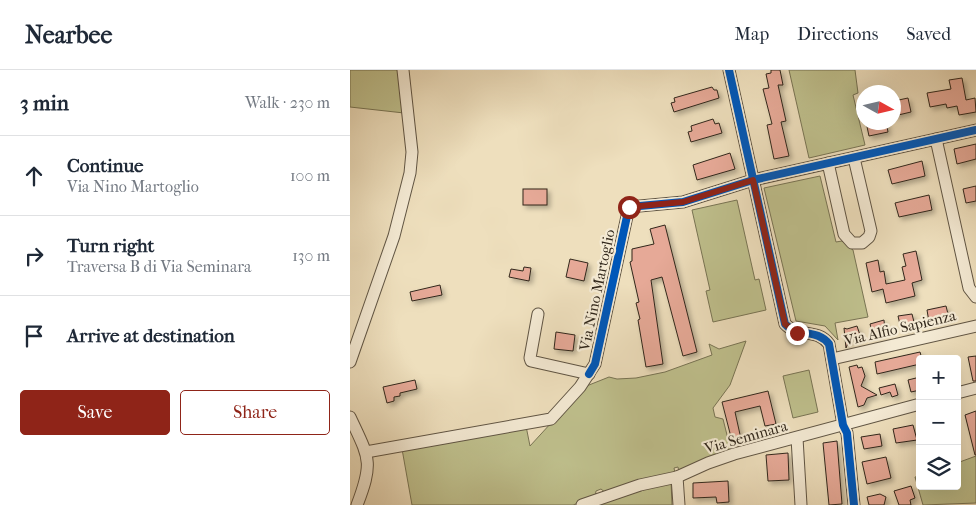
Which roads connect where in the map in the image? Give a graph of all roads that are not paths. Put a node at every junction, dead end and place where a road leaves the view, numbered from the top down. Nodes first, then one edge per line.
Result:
1 (403, 70) edge
2 (729, 70) edge
3 (976, 130) edge
4 (936, 139) junction
5 (854, 158) junction
6 (828, 163) junction
7 (753, 180) junction
8 (976, 297) edge
9 (538, 314) dead end
10 (976, 326) edge
11 (832, 360) junction
12 (350, 362) edge
13 (589, 374) junction
14 (976, 388) edge
15 (961, 392) edge
16 (916, 405) edge
17 (350, 417) edge
18 (843, 425) junction
19 (797, 438) junction
20 (366, 452) junction
21 (678, 477) junction
22 (357, 505) edge
23 (582, 505) edge
24 (679, 505) edge
25 (801, 505) edge
26 (854, 505) edge

1 - 12 street
2 - 7 street
3 - 4 street, Via Nino Martoglio
4 - 5 street, Via Nino Martoglio
4 - 8 street
5 - 6 street, Via Nino Martoglio
5 - 6 street
6 - 7 street, Via Nino Martoglio
7 - 11 street
7 - 13 street, Via Nino Martoglio
9 - 13 street
10 - 11 street, Via Alfio Sapienza
11 - 18 street
13 - 20 street
14 - 15 street
16 - 18 street, Via Seminara
17 - 20 street
18 - 19 street, Via Seminara
18 - 26 street
19 - 21 street, Via Seminara
19 - 25 street
20 - 22 street
21 - 23 street, Via Seminara
21 - 24 street

